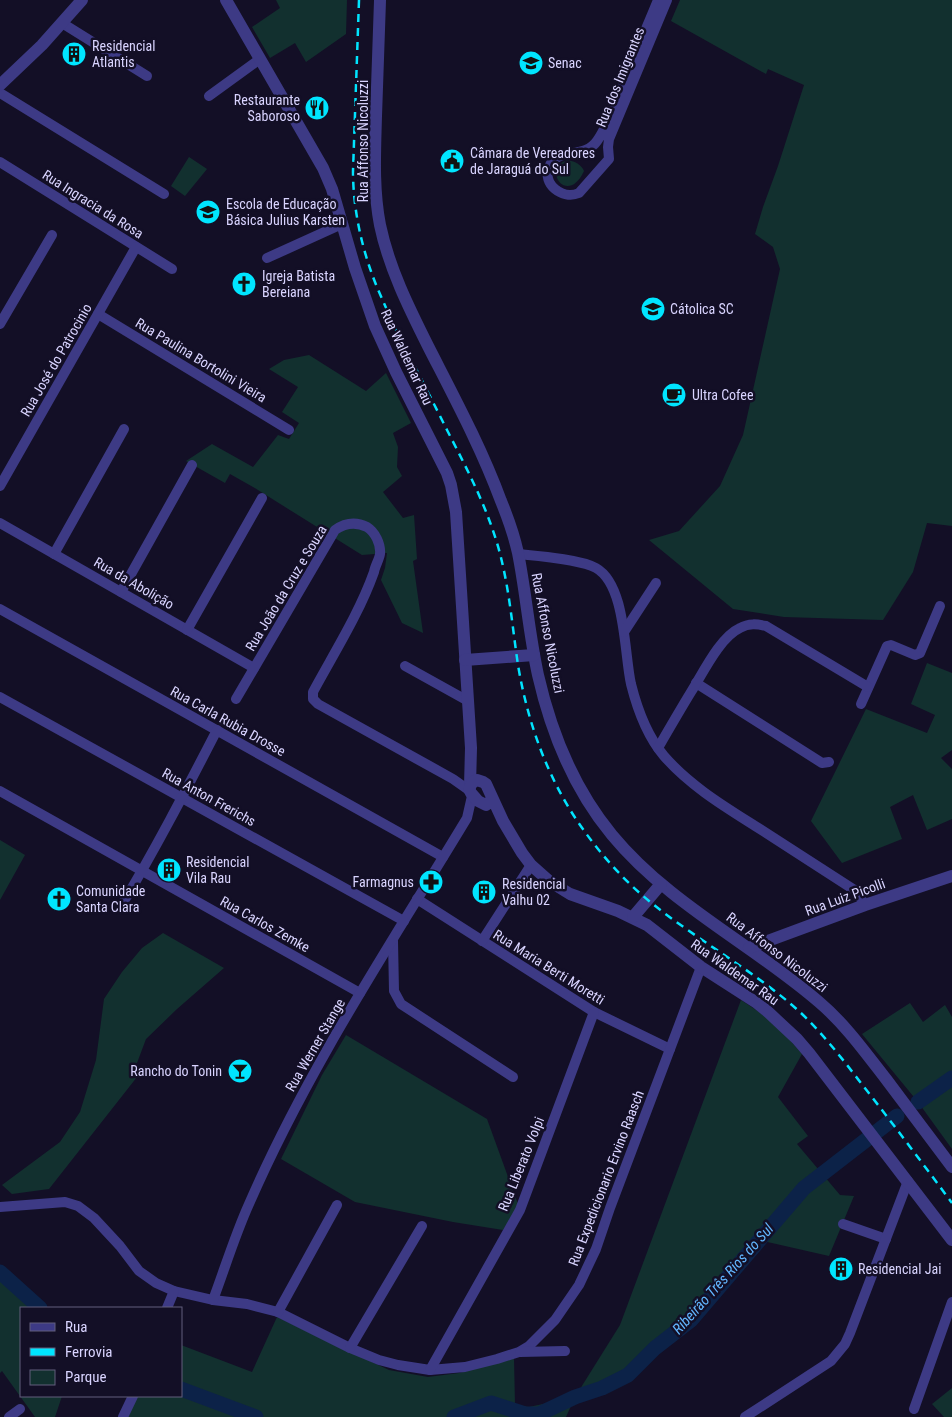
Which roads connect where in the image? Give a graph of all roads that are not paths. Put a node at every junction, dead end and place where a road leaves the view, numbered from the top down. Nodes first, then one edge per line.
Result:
1 (82, 0) edge
2 (226, 0) edge
3 (380, 0) edge
4 (658, 0) edge
5 (667, 0) edge
6 (62, 23) junction
7 (260, 59) junction
8 (147, 76) dead end
9 (1, 85) edge
10 (209, 96) dead end
11 (0, 162) edge
12 (164, 194) dead end
13 (342, 224) junction
14 (52, 235) dead end
15 (136, 247) junction
16 (267, 258) dead end
17 (172, 269) dead end
18 (98, 314) junction
19 (0, 324) edge
20 (124, 429) dead end
21 (289, 430) dead end
22 (192, 465) dead end
23 (0, 486) edge
24 (262, 498) dead end
25 (0, 523) edge
26 (517, 551) junction
27 (54, 554) junction
28 (579, 558) dead end
29 (656, 584) dead end
30 (121, 592) junction
31 (940, 606) dead end
32 (0, 609) edge
33 (187, 630) junction
34 (624, 632) junction
35 (534, 655) junction
36 (465, 660) junction
37 (405, 666) dead end
38 (254, 668) junction
39 (696, 683) junction
40 (868, 687) junction
41 (0, 697) edge
42 (236, 698) dead end
43 (468, 701) junction
44 (861, 704) dead end
45 (217, 730) junction
46 (658, 748) junction
47 (830, 762) dead end
48 (474, 786) junction
49 (0, 791) edge
50 (182, 798) junction
51 (487, 802) junction
52 (467, 818) junction
53 (443, 857) junction
54 (532, 865) junction
55 (142, 871) junction
56 (952, 876) edge
57 (661, 884) junction
58 (417, 900) junction
59 (865, 905) junction
60 (120, 908) dead end
61 (633, 918) junction
62 (404, 921) junction
63 (393, 940) junction
64 (482, 941) junction
65 (749, 948) junction
66 (701, 967) junction
67 (360, 993) junction
68 (594, 1012) junction
69 (670, 1049) junction
70 (513, 1077) dead end
71 (952, 1167) edge
72 (908, 1180) junction
73 (337, 1205) dead end
74 (0, 1207) edge
75 (843, 1224) dead end
76 (422, 1226) dead end
77 (886, 1239) junction
78 (952, 1240) edge
79 (174, 1290) junction
80 (213, 1300) junction
81 (952, 1302) edge
82 (167, 1307) edge
83 (278, 1312) junction
84 (350, 1348) junction
85 (565, 1351) dead end
86 (519, 1352) junction
87 (430, 1370) junction
88 (133, 1397) edge
89 (20, 1409) dead end
90 (914, 1409) dead end
91 (9, 1417) edge
92 (123, 1417) edge
93 (745, 1417) edge

1 - 6 street
2 - 7 street, Rua Waldemar Rau
3 - 26 street, Rua Affonso Nicoluzzi
4 - 5 street, Rua dos Imigrantes
6 - 8 street
6 - 9 street
7 - 10 street
7 - 13 street, Rua Waldemar Rau
9 - 12 street
11 - 15 street, Rua Ingracia da Rosa
13 - 16 street
13 - 36 street, Rua Waldemar Rau
14 - 19 street
15 - 17 street, Rua Ingracia da Rosa
15 - 18 street, Rua José do Patrocinio
18 - 21 street, Rua Paulina Bortolini Vieira
18 - 23 street, Rua José do Patrocinio
20 - 27 street
22 - 30 street
24 - 33 street
25 - 27 street, Rua da Abolição
26 - 28 street
26 - 34 street
26 - 35 street, Rua Affonso Nicoluzzi
27 - 30 street, Rua da Abolição
29 - 34 street
30 - 33 street, Rua da Abolição
31 - 40 street
32 - 45 street, Rua Carla Rubia Drosse
33 - 38 street, Rua da Abolição
34 - 46 street
35 - 36 street
35 - 57 street, Rua Affonso Nicoluzzi
36 - 43 street, Rua Waldemar Rau
37 - 43 street
38 - 42 street, Rua João da Cruz e Souza
38 - 48 street, Rua João da Cruz e Souza
39 - 40 street
39 - 46 street
39 - 47 street
40 - 44 street
41 - 50 street, Rua Anton Frerichs
43 - 48 street, Rua Waldemar Rau
45 - 50 street
45 - 53 street, Rua Carla Rubia Drosse
46 - 59 street
48 - 51 street, Rua Waldemar Rau
48 - 51 street
48 - 52 street, Rua Werner Stange
49 - 55 street, Rua Carlos Zemke
50 - 55 street
50 - 62 street, Rua Anton Frerichs
51 - 52 street, Rua Werner Stange
51 - 54 street, Rua Waldemar Rau
52 - 53 street, Rua Werner Stange
53 - 58 street, Rua Werner Stange
54 - 61 street, Rua Waldemar Rau
54 - 64 street
55 - 60 street
55 - 67 street, Rua Carlos Zemke
56 - 59 street, Rua Luiz Picolli
57 - 61 street
57 - 65 street, Rua Affonso Nicoluzzi
58 - 62 street, Rua Werner Stange
58 - 64 street, Rua Maria Berti Moretti
59 - 65 street, Rua Luiz Picolli
61 - 66 street, Rua Waldemar Rau
62 - 63 street, Rua Werner Stange
63 - 67 street, Rua Werner Stange
63 - 70 street
64 - 68 street, Rua Maria Berti Moretti
65 - 71 street, Rua Affonso Nicoluzzi
66 - 69 street, Rua Expedicionario Ervino Raasch
66 - 72 street, Rua Waldemar Rau
67 - 80 street, Rua Werner Stange
68 - 69 street, Rua Maria Berti Moretti
68 - 87 street, Rua Liberato Volpi
69 - 86 street, Rua Expedicionario Ervino Raasch
72 - 77 street
72 - 78 street, Rua Waldemar Rau
73 - 83 street
74 - 79 street, Rua Expedicionario Ervino Raasch
75 - 77 street
76 - 84 street
77 - 93 street
79 - 80 street, Rua Expedicionario Ervino Raasch
79 - 82 street
80 - 83 street, Rua Expedicionario Ervino Raasch
81 - 90 street
83 - 84 street, Rua Expedicionario Ervino Raasch
84 - 87 street, Rua Expedicionario Ervino Raasch
85 - 86 street
86 - 87 street, Rua Expedicionario Ervino Raasch
88 - 92 street
89 - 91 street

